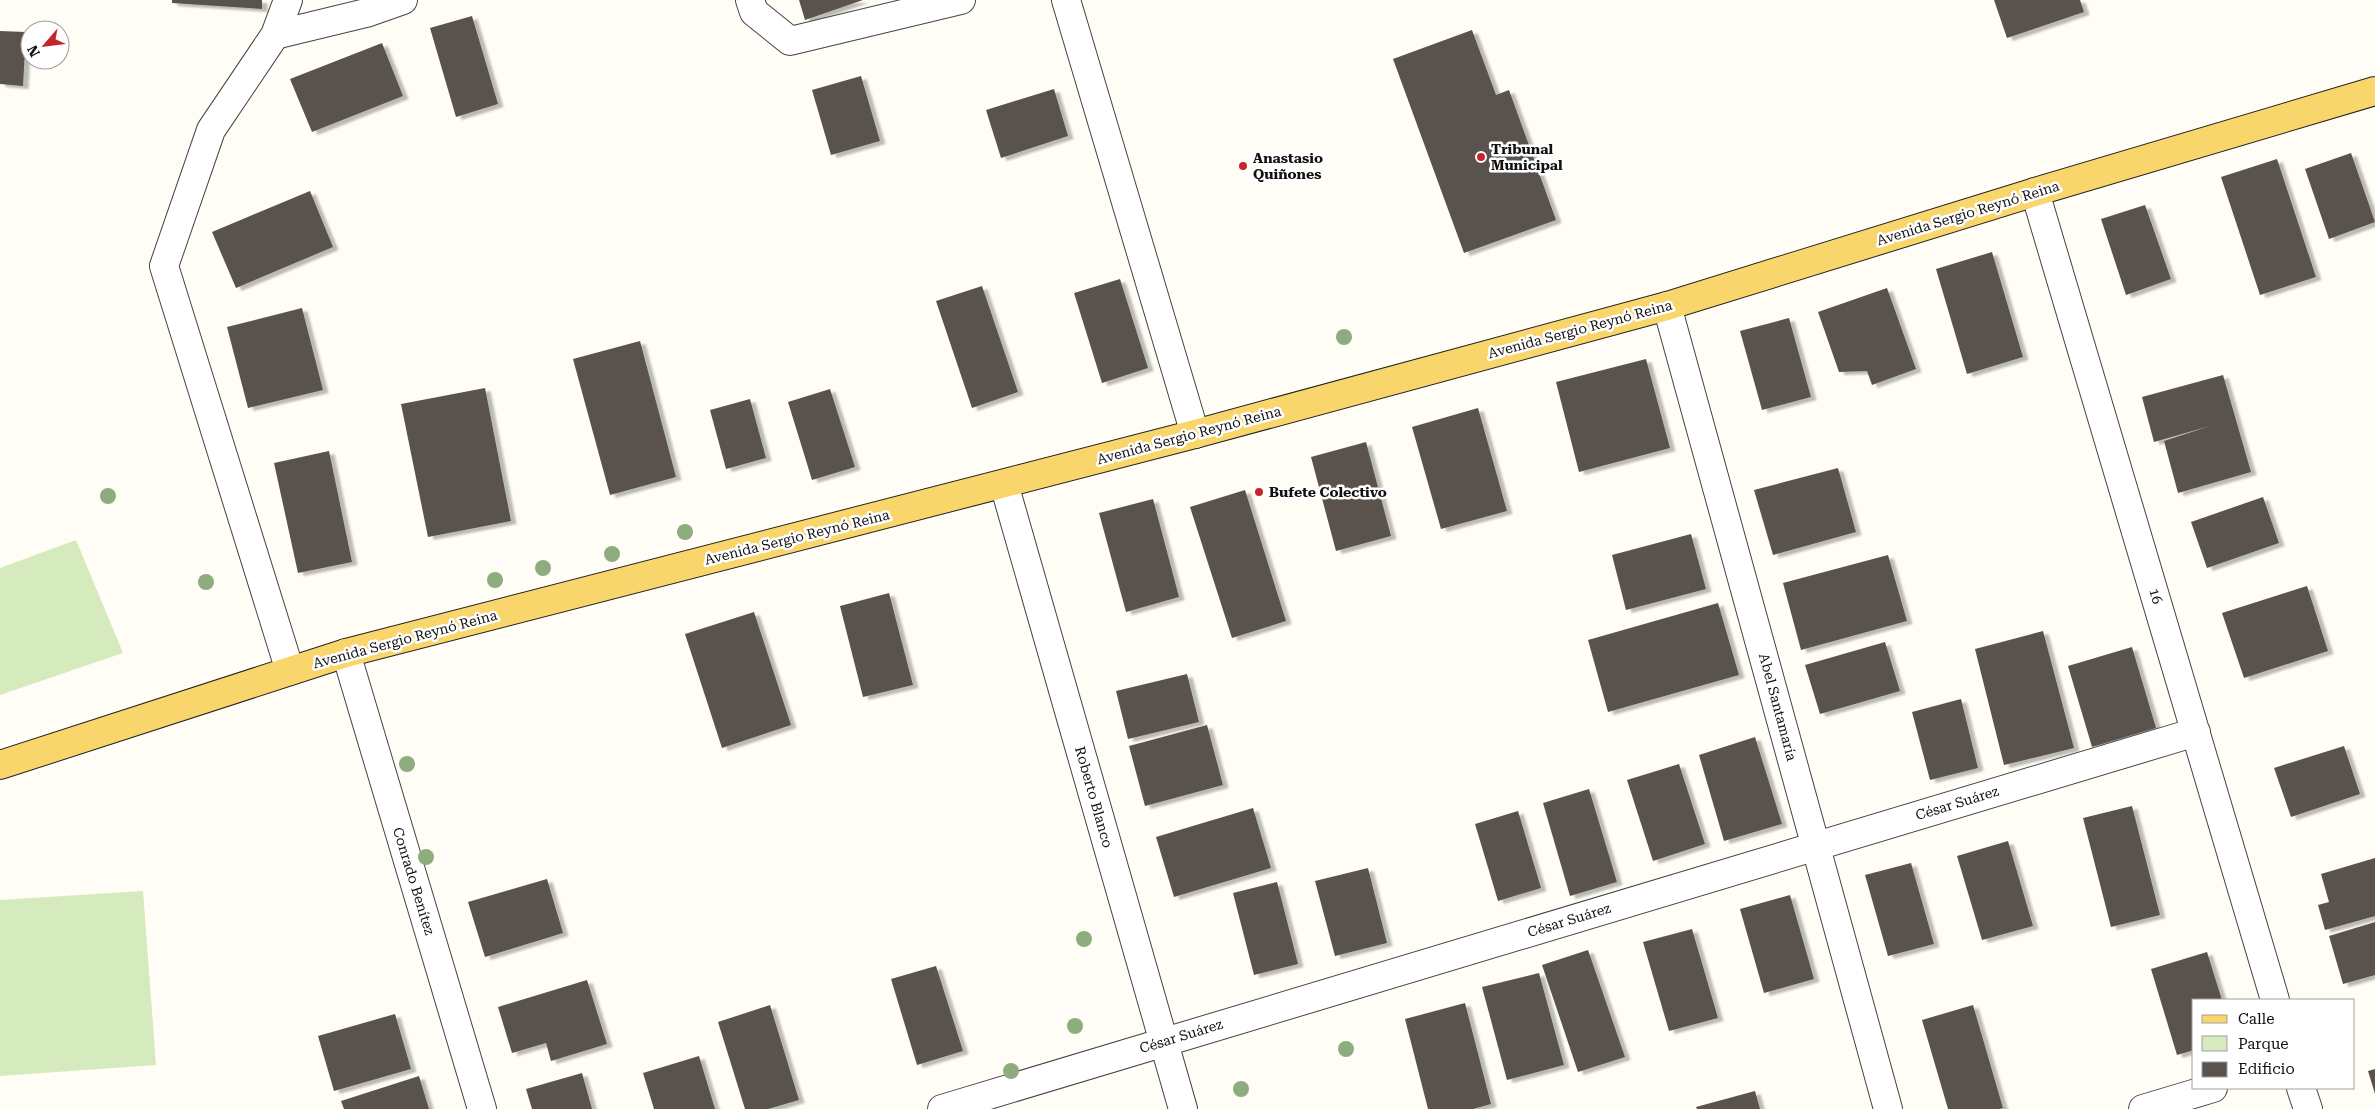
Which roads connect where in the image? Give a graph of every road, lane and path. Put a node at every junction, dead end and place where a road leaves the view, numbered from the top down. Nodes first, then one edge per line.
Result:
1 (288, 0) edge
2 (403, 0) edge
3 (750, 0) edge
4 (960, 0) edge
5 (1066, 0) edge
6 (275, 35) junction
7 (2375, 91) edge
8 (2035, 192) junction
9 (1667, 306) junction
10 (1195, 434) junction
11 (1004, 484) junction
12 (346, 653) junction
13 (290, 671) junction
14 (2196, 732) junction
15 (0, 765) edge
16 (1816, 846) junction
17 (2276, 999) edge
18 (1164, 1041) junction
19 (2210, 1089) edge
20 (2301, 1089) edge
21 (482, 1109) edge
22 (942, 1109) edge
23 (1183, 1109) edge
24 (1888, 1109) edge
25 (2143, 1109) edge
26 (2308, 1109) edge

1 - 6 street
2 - 6 street
3 - 4 street
5 - 10 street
6 - 13 street
7 - 8 main road, Avenida Sergio Reynó Reina
8 - 9 main road, Avenida Sergio Reynó Reina
8 - 14 street, 16
9 - 10 main road, Avenida Sergio Reynó Reina
9 - 16 street, Abel Santamaría
10 - 11 main road, Avenida Sergio Reynó Reina
11 - 12 main road, Avenida Sergio Reynó Reina
11 - 18 street, Roberto Blanco
12 - 13 main road, Avenida Sergio Reynó Reina
12 - 21 street, Conrado Benítez
13 - 15 main road, Avenida Sergio Reynó Reina
14 - 16 street, César Suárez
14 - 17 street, 16
16 - 18 street, César Suárez
16 - 24 street, Abel Santamaría
18 - 22 street, César Suárez
18 - 23 street, Roberto Blanco
19 - 25 street
20 - 26 street

